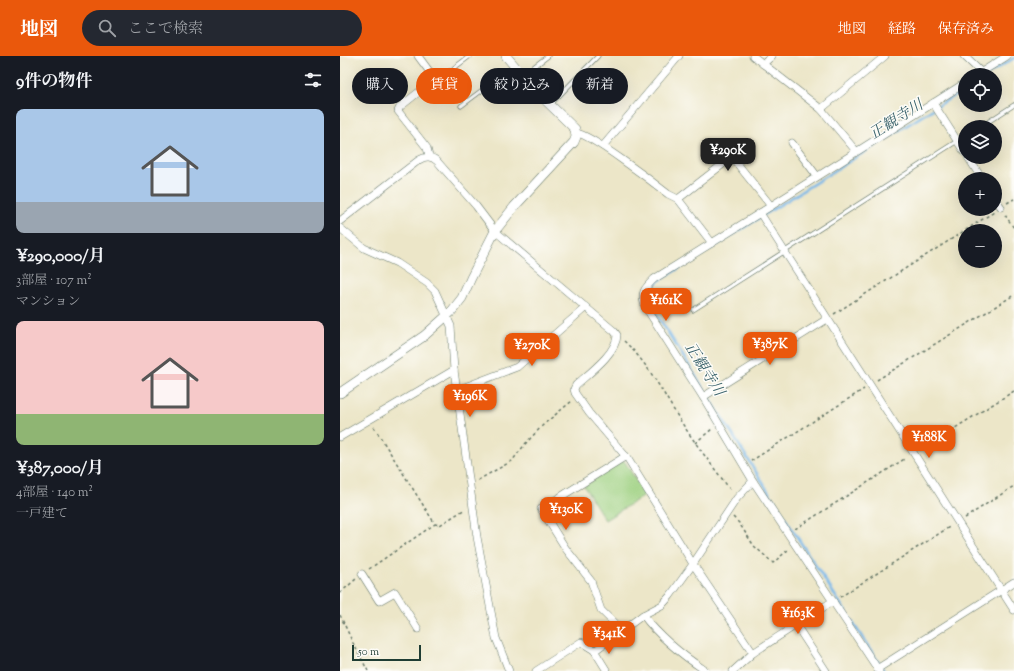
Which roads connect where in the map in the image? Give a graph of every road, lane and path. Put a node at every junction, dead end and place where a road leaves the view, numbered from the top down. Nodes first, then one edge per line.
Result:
1 (418, 56) edge
2 (470, 56) edge
3 (506, 56) edge
4 (548, 56) edge
5 (598, 56) edge
6 (679, 56) edge
7 (753, 56) edge
8 (772, 56) edge
9 (885, 56) edge
10 (964, 56) edge
11 (1007, 56) edge
12 (763, 64) junction
13 (514, 66) joint
14 (427, 68) edge
15 (454, 68) edge
16 (532, 68) edge
17 (974, 68) edge
18 (988, 68) edge
19 (958, 87) edge
20 (416, 95) edge
21 (933, 103) junction
22 (1014, 105) edge
23 (461, 106) edge
24 (549, 106) joint
25 (821, 109) junction
26 (991, 120) edge
27 (576, 133) junction
28 (957, 141) joint
29 (792, 143) dead end
30 (603, 146) junction
31 (856, 152) junction
32 (429, 156) junction
33 (817, 176) junction
34 (1014, 199) edge
35 (678, 200) junction
36 (771, 206) junction
37 (1002, 206) edge
38 (1002, 209) edge
39 (760, 213) junction
40 (987, 216) edge
41 (340, 221) edge
42 (340, 228) edge
43 (1014, 228) edge
44 (495, 231) junction
45 (712, 243) junction
46 (785, 252) junction
47 (1014, 294) edge
48 (586, 308) junction
49 (693, 310) dead end
50 (447, 317) junction
51 (827, 319) junction
52 (617, 335) junction
53 (454, 370) junction
54 (870, 385) junction
55 (456, 390) junction
56 (1014, 391) edge
57 (340, 393) edge
58 (578, 396) junction
59 (703, 397) junction
60 (370, 420) junction
61 (718, 423) junction
62 (340, 438) edge
63 (695, 443) junction
64 (914, 454) junction
65 (626, 456) junction
66 (744, 466) junction
67 (753, 481) junction
68 (469, 485) junction
69 (1014, 486) edge
70 (737, 498) junction
71 (472, 505) junction
72 (728, 512) junction
73 (958, 522) junction
74 (435, 524) junction
75 (788, 534) junction
76 (795, 543) junction
77 (693, 564) junction
78 (362, 574) junction
79 (1014, 582) edge
80 (1001, 590) junction
81 (340, 593) edge
82 (833, 601) junction
83 (1014, 610) edge
84 (340, 615) edge
85 (643, 615) junction
86 (796, 625) junction
87 (418, 629) dead end
88 (621, 630) junction
89 (594, 650) junction
90 (753, 653) junction
91 (878, 670) edge
92 (368, 671) edge
93 (509, 671) edge
94 (536, 671) edge
95 (607, 671) edge
96 (706, 671) edge
97 (732, 671) edge
98 (826, 671) edge

1 - 14 street
2 - 15 lane
3 - 13 street
4 - 16 lane
5 - 24 lane
6 - 30 street
7 - 12 street
8 - 12 street
9 - 25 street
10 - 17 street
11 - 18 street
12 - 25 street
13 - 23 lane
19 - 21 street
20 - 32 street
21 - 28 street
21 - 31 street
22 - 26 lane
24 - 27 street
25 - 31 street
27 - 30 street
27 - 44 street
28 - 46 lane
29 - 33 street
30 - 35 street
31 - 33 street
32 - 41 street
32 - 44 street
33 - 36 street
34 - 37 path
35 - 36 street
35 - 45 street
36 - 39 street
38 - 43 path
39 - 45 street
39 - 46 street
40 - 51 path
42 - 50 street
44 - 48 street
44 - 50 street
45 - 59 street
46 - 49 lane
46 - 51 street
47 - 54 path
48 - 52 street
48 - 55 street
50 - 53 street
50 - 57 street
51 - 54 street
51 - 59 street
52 - 58 street
52 - 63 path
53 - 55 street
53 - 60 street
54 - 64 street
54 - 66 path
55 - 68 street
56 - 64 path
58 - 65 street
58 - 68 path
59 - 61 street
60 - 62 street
60 - 74 path
61 - 63 path
61 - 66 street
63 - 70 path
64 - 73 street
64 - 75 path
65 - 77 street
65 - 88 street
66 - 67 street
67 - 70 street
67 - 75 street
68 - 71 street
69 - 73 path
70 - 72 street
71 - 74 path
71 - 93 street
72 - 76 path
72 - 77 street
73 - 80 street
73 - 82 path
74 - 78 path
75 - 76 street
76 - 82 street
77 - 85 street
77 - 90 street
78 - 81 path
78 - 87 street
79 - 80 street
80 - 83 street
80 - 91 street
82 - 86 street
82 - 91 street
84 - 92 path
85 - 88 street
85 - 96 street
86 - 90 street
86 - 98 street
88 - 89 street
89 - 94 street
89 - 95 street
90 - 97 street

